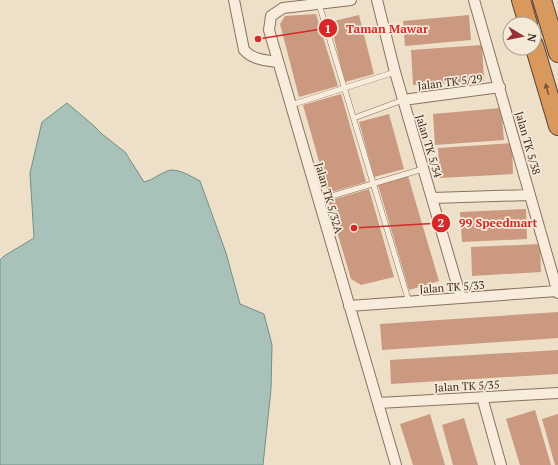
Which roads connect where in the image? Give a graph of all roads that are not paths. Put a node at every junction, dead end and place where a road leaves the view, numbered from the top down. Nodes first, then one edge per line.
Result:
1 (234, 0) edge
2 (351, 0) edge
3 (377, 0) edge
4 (474, 0) edge
5 (521, 0) edge
6 (542, 0) edge
7 (319, 3) junction
8 (526, 16) edge
9 (558, 53) edge
10 (537, 56) edge
11 (278, 62) junction
12 (394, 72) junction
13 (344, 88) junction
14 (500, 88) junction
15 (403, 100) junction
16 (290, 105) junction
17 (354, 118) junction
18 (558, 126) edge
19 (423, 169) junction
20 (373, 184) junction
21 (530, 195) junction
22 (432, 198) junction
23 (317, 201) junction
24 (558, 292) edge
25 (461, 298) junction
26 (409, 302) junction
27 (349, 306) junction
28 (558, 393) edge
29 (482, 397) junction
30 (378, 404) junction
31 (396, 465) edge
32 (502, 465) edge

1 - 11 street
2 - 7 street, Jalan TK 5/32A
3 - 12 street, Jalan TK 5/34
4 - 14 street, Jalan TK 5/38
5 - 8 highway
6 - 9 highway
7 - 11 street, Jalan TK 5/32A
7 - 13 lane
18 -> 10 highway
11 - 16 street, Jalan TK 5/32A
12 - 13 lane
12 - 15 street, Jalan TK 5/34
13 - 16 lane
13 - 17 lane
14 - 15 street, Jalan TK 5/29
14 - 21 street, Jalan TK 5/38
15 - 17 lane
15 - 19 street, Jalan TK 5/34
16 - 23 street, Jalan TK 5/32A
17 - 20 lane
19 - 20 lane
19 - 22 street, Jalan TK 5/34
20 - 23 lane
20 - 26 lane
21 - 22 street
21 - 24 street, Jalan TK 5/38
22 - 25 street, Jalan TK 5/34
23 - 27 street, Jalan TK 5/32A
24 - 25 street, Jalan TK 5/33
25 - 26 street, Jalan TK 5/33
26 - 27 street, Jalan TK 5/33
27 - 30 street, Jalan TK 5/32A
28 - 29 street, Jalan TK 5/35
29 - 30 street, Jalan TK 5/35
29 - 32 street
30 - 31 street, Jalan TK 5/32A

